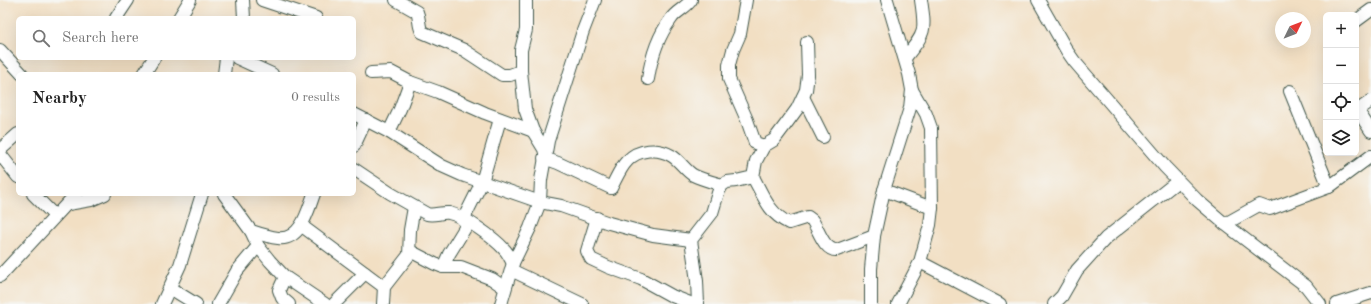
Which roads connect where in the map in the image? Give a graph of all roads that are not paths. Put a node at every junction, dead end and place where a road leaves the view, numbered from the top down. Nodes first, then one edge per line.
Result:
1 (128, 0) edge
2 (190, 0) edge
3 (253, 0) edge
4 (262, 0) edge
5 (396, 0) edge
6 (526, 0) edge
7 (595, 0) edge
8 (691, 0) edge
9 (746, 0) edge
10 (887, 0) edge
11 (921, 0) edge
12 (1038, 0) edge
13 (244, 9) edge
14 (1371, 10) edge
15 (117, 16) edge
16 (180, 16) edge
17 (310, 16) edge
18 (1359, 19) edge
19 (806, 42) dead end
20 (0, 50) edge
21 (905, 58) junction
22 (153, 60) edge
23 (226, 60) edge
24 (242, 60) edge
25 (521, 71) junction
26 (20, 72) edge
27 (145, 72) edge
28 (224, 72) edge
29 (268, 72) edge
30 (371, 73) dead end
31 (648, 79) dead end
32 (410, 82) junction
33 (912, 90) junction
34 (1290, 91) dead end
35 (804, 97) junction
36 (1371, 101) edge
37 (1359, 108) edge
38 (1359, 112) edge
39 (356, 115) edge
40 (500, 119) junction
41 (366, 120) junction
42 (533, 131) junction
43 (1371, 131) edge
44 (389, 132) junction
45 (16, 136) edge
46 (823, 137) dead end
47 (356, 142) edge
48 (764, 146) junction
49 (0, 150) edge
50 (0, 154) edge
51 (544, 155) junction
52 (1371, 156) edge
53 (356, 170) edge
54 (16, 174) edge
55 (753, 178) junction
56 (1178, 181) junction
57 (482, 182) junction
58 (722, 185) junction
59 (1329, 187) junction
60 (884, 190) junction
61 (35, 196) edge
62 (74, 196) edge
63 (100, 196) edge
64 (198, 196) edge
65 (225, 196) edge
66 (313, 196) edge
67 (540, 202) junction
68 (68, 204) junction
69 (414, 207) junction
70 (932, 208) junction
71 (55, 216) junction
72 (597, 218) junction
73 (466, 221) junction
74 (1225, 224) junction
75 (302, 226) junction
76 (251, 231) junction
77 (874, 236) junction
78 (691, 240) junction
79 (258, 246) junction
80 (410, 251) junction
81 (920, 262) junction
82 (512, 266) junction
83 (443, 267) junction
84 (365, 273) junction
85 (0, 276) edge
86 (285, 277) junction
87 (384, 287) junction
88 (170, 288) junction
89 (505, 288) junction
90 (1371, 294) edge
91 (162, 304) edge
92 (196, 304) edge
93 (218, 304) edge
94 (289, 304) edge
95 (325, 304) edge
96 (334, 304) edge
97 (383, 304) edge
98 (501, 304) edge
99 (582, 304) edge
100 (693, 304) edge
101 (698, 304) edge
102 (871, 304) edge
103 (898, 304) edge
104 (1000, 304) edge
105 (1054, 304) edge
106 (1320, 304) edge
107 (1337, 304) edge

1 - 15 street
2 - 16 street
3 - 13 street
4 - 17 street
5 - 25 street
6 - 25 street
7 - 51 street
8 - 31 street
9 - 48 street
10 - 21 street
11 - 21 street
12 - 56 street
14 - 18 street
19 - 35 street
20 - 26 street
21 - 33 street
22 - 27 street
23 - 28 street
24 - 29 street
25 - 42 street
30 - 32 street
32 - 40 street
32 - 44 street
33 - 60 street
33 - 70 street
34 - 59 street
35 - 46 street
35 - 48 street
36 - 37 street
38 - 43 street
39 - 41 street
40 - 42 street
40 - 57 street
41 - 44 street
41 - 47 street
42 - 51 street
44 - 57 street
45 - 49 street
48 - 55 street
50 - 54 street
51 - 58 street
51 - 67 street
52 - 59 street
53 - 69 street
55 - 58 street
55 - 77 street
56 - 74 street
56 - 105 street
57 - 67 street
57 - 73 street
58 - 78 street
59 - 74 street
60 - 70 street
60 - 77 street
61 - 71 street
62 - 68 street
63 - 68 street
64 - 88 street
65 - 76 street
66 - 75 street
67 - 72 street
67 - 82 street
68 - 71 street
69 - 73 street
69 - 80 street
70 - 81 street
71 - 85 street
72 - 78 street
72 - 100 street
73 - 82 street
73 - 83 street
74 - 106 street
75 - 76 street
75 - 84 street
76 - 79 street
77 - 102 street
78 - 101 street
79 - 86 street
79 - 93 street
80 - 83 street
80 - 87 street
81 - 103 street
81 - 104 street
82 - 89 street
82 - 99 street
83 - 89 street
84 - 87 street
84 - 96 street
86 - 94 street
86 - 95 street
87 - 97 street
88 - 91 street
88 - 92 street
89 - 98 street
90 - 107 street

